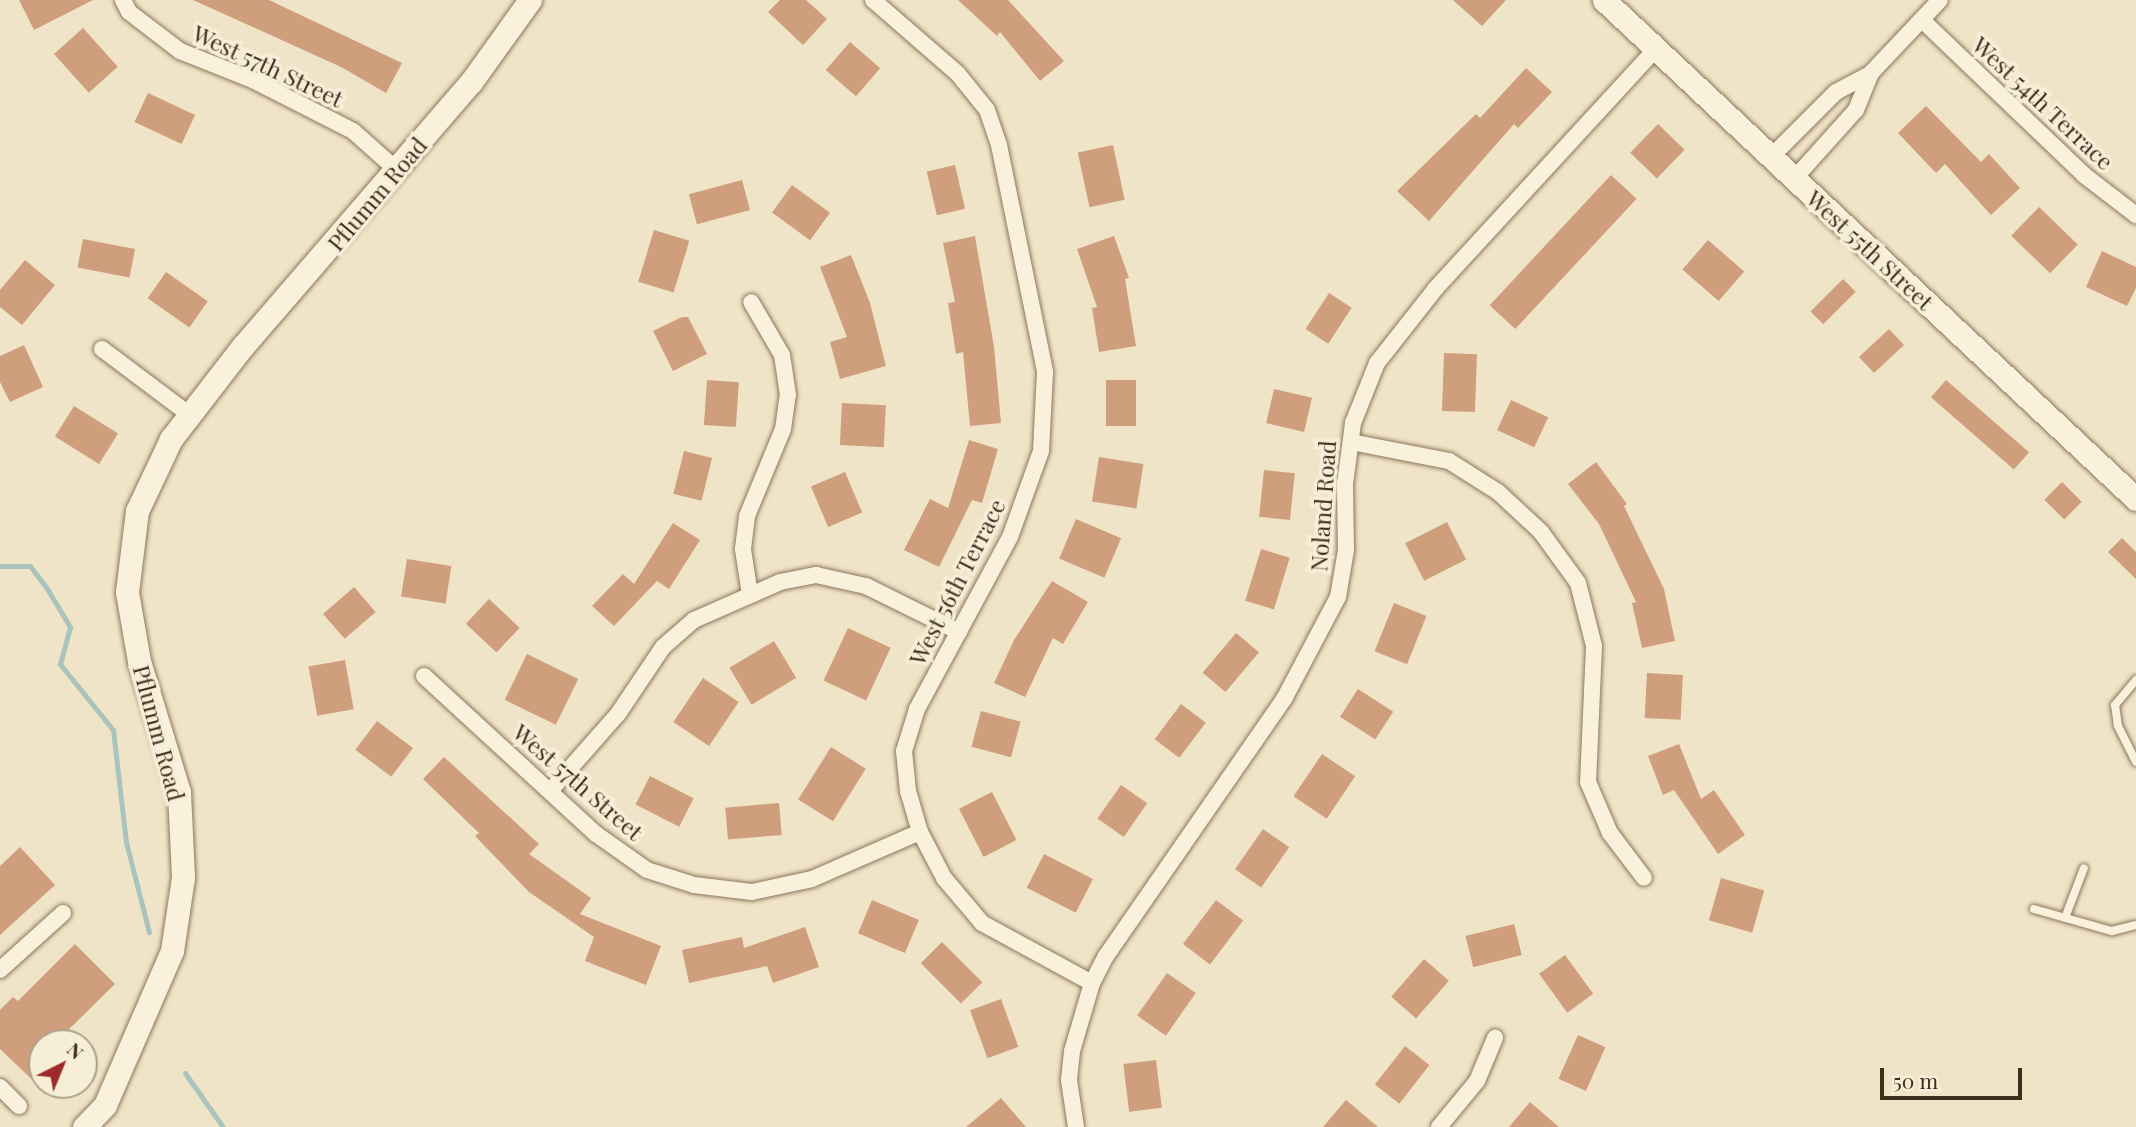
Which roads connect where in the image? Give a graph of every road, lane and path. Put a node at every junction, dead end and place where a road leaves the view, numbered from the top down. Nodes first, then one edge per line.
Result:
1 (123, 0) edge
2 (530, 0) edge
3 (873, 0) edge
4 (1604, 0) edge
5 (1940, 0) edge
6 (1922, 20) junction
7 (1656, 49) junction
8 (1871, 73) junction
9 (1771, 157) junction
10 (397, 170) junction
11 (1794, 179) junction
12 (2136, 215) edge
13 (751, 303) dead end
14 (102, 349) dead end
15 (190, 415) junction
16 (1351, 442) junction
17 (2136, 499) edge
18 (750, 595) junction
19 (959, 632) junction
20 (424, 676) dead end
21 (2136, 680) edge
22 (2136, 762) edge
23 (550, 791) junction
24 (920, 832) junction
25 (2084, 868) dead end
26 (1644, 878) dead end
27 (2034, 909) dead end
28 (63, 913) dead end
29 (2065, 918) junction
30 (2136, 925) edge
31 (0, 970) edge
32 (1092, 983) junction
33 (1495, 1038) dead end
34 (0, 1087) edge
35 (19, 1106) dead end
36 (84, 1127) edge
37 (1076, 1127) edge
38 (1439, 1127) edge

1 - 10 street, West 57th Street
2 - 10 main road, Pflumm Road
3 - 19 street, West 56th Terrace
4 - 7 main road, West 55th Street
5 - 6 street
6 - 8 street
6 - 12 street, West 54th Terrace
7 - 9 main road, West 55th Street
7 - 16 street, Noland Road
8 - 9 street
8 - 11 street
9 - 11 main road, West 55th Street
10 - 15 main road, Pflumm Road
11 - 17 main road, West 55th Street
13 - 18 street
14 - 15 street
15 - 36 main road, Pflumm Road
16 - 26 street
16 - 32 street, Noland Road
18 - 19 street
18 - 23 street
19 - 24 street, West 56th Terrace
20 - 23 street, West 57th Street
21 - 22 lane
23 - 24 street, West 57th Street
24 - 32 street, West 56th Terrace
25 - 29 lane
27 - 29 lane
28 - 31 street
29 - 30 lane
32 - 37 street, Noland Road
33 - 38 street
34 - 35 street

